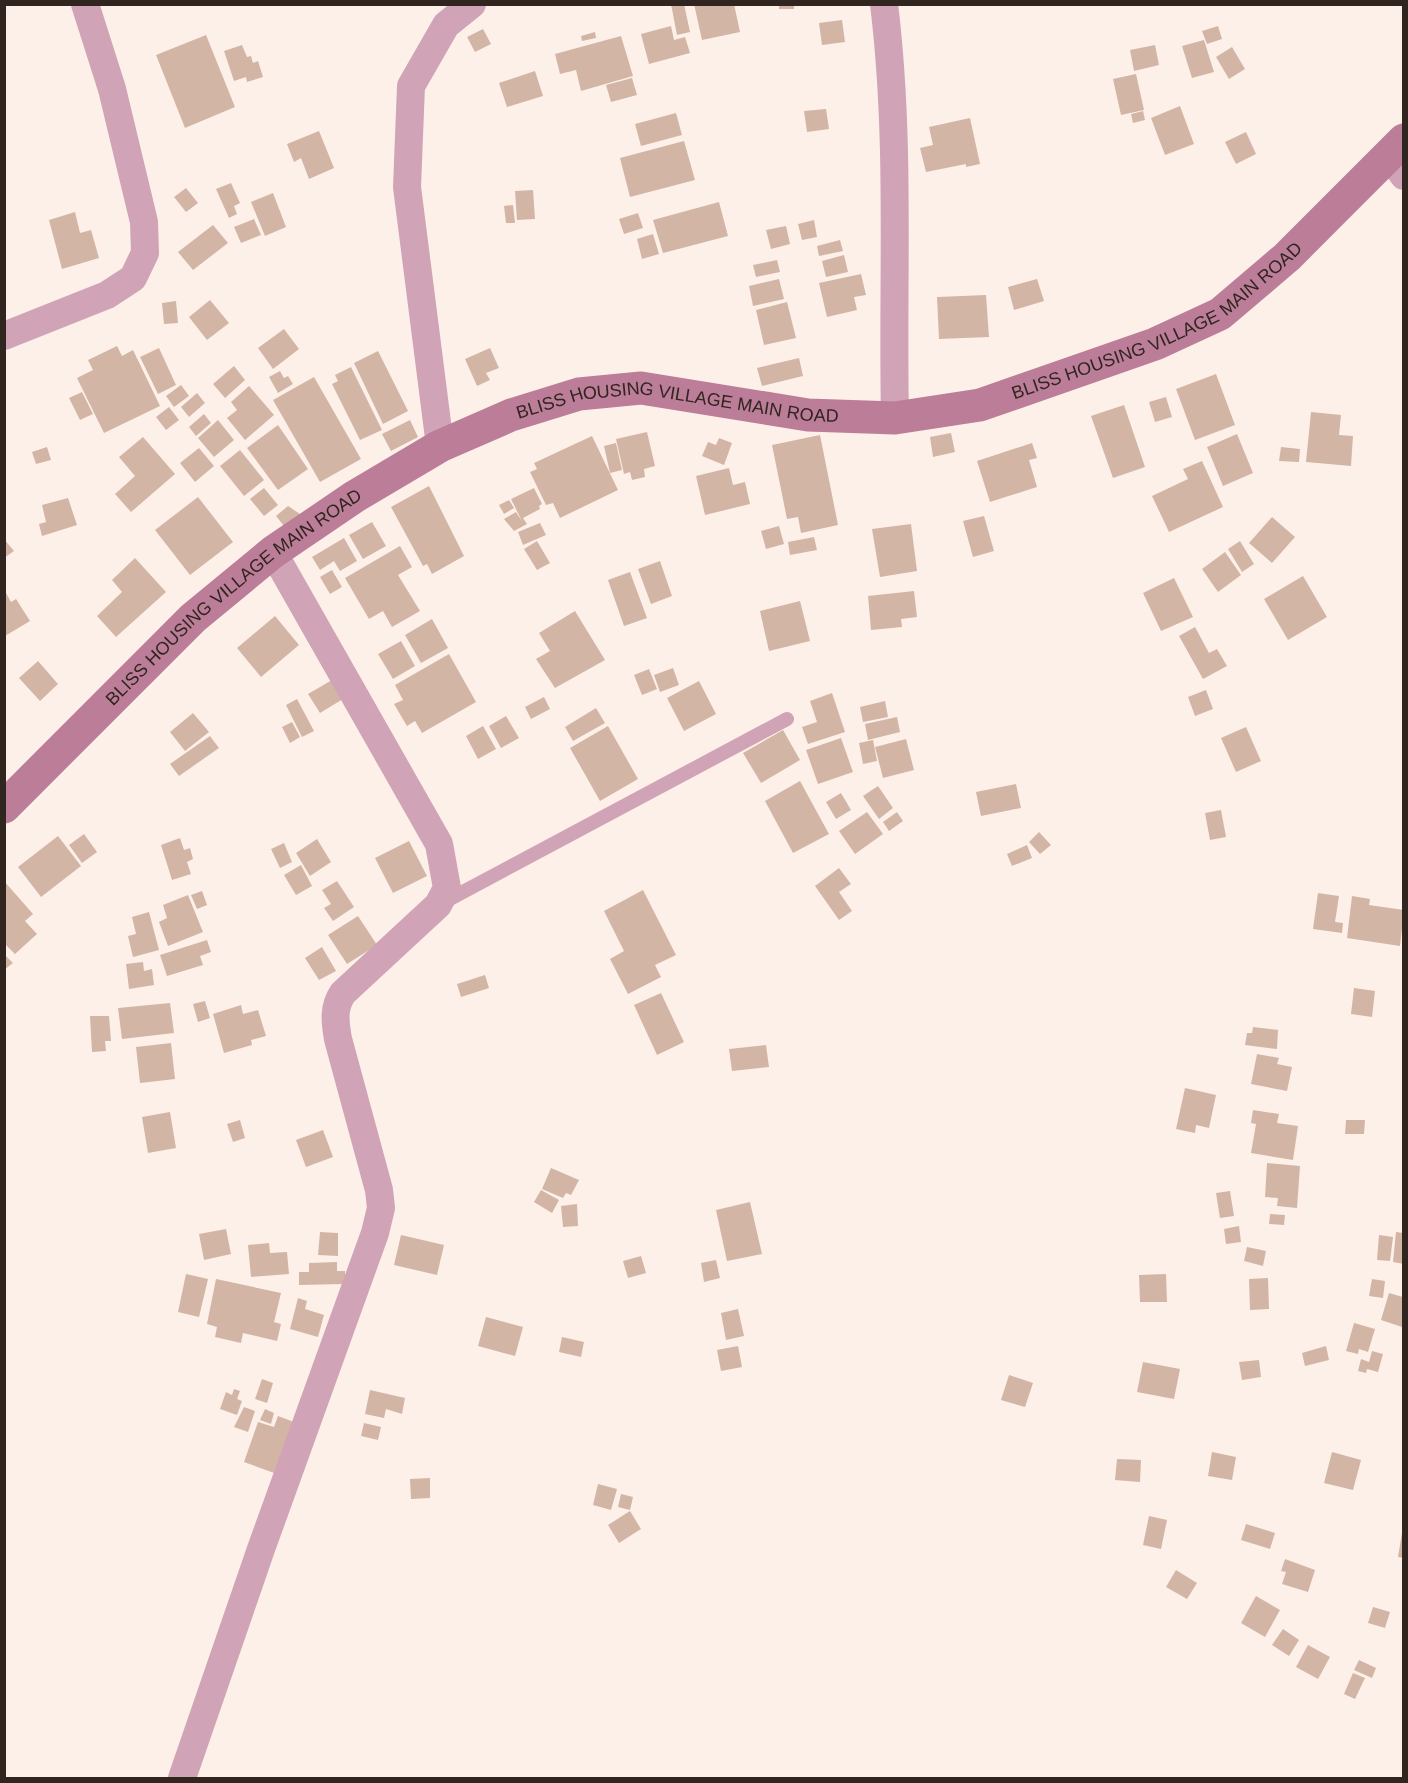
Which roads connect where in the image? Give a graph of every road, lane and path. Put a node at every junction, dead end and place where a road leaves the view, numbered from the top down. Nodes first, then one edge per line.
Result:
1 (86, 4) edge
2 (472, 4) edge
3 (884, 4) edge
4 (1398, 157) edge
5 (4, 336) edge
6 (895, 418) junction
7 (440, 446) junction
8 (273, 552) junction
9 (787, 719) dead end
10 (4, 807) edge
11 (438, 905) junction
12 (182, 1779) edge

1 - 5 street
2 - 7 street
3 - 6 street
4 - 6 street, BLISS HOUSING VILLAGE MAIN ROAD
6 - 7 street, BLISS HOUSING VILLAGE MAIN ROAD
7 - 8 street, BLISS HOUSING VILLAGE MAIN ROAD
8 - 10 street, BLISS HOUSING VILLAGE MAIN ROAD
8 - 11 street
9 - 11 lane
11 - 12 street

